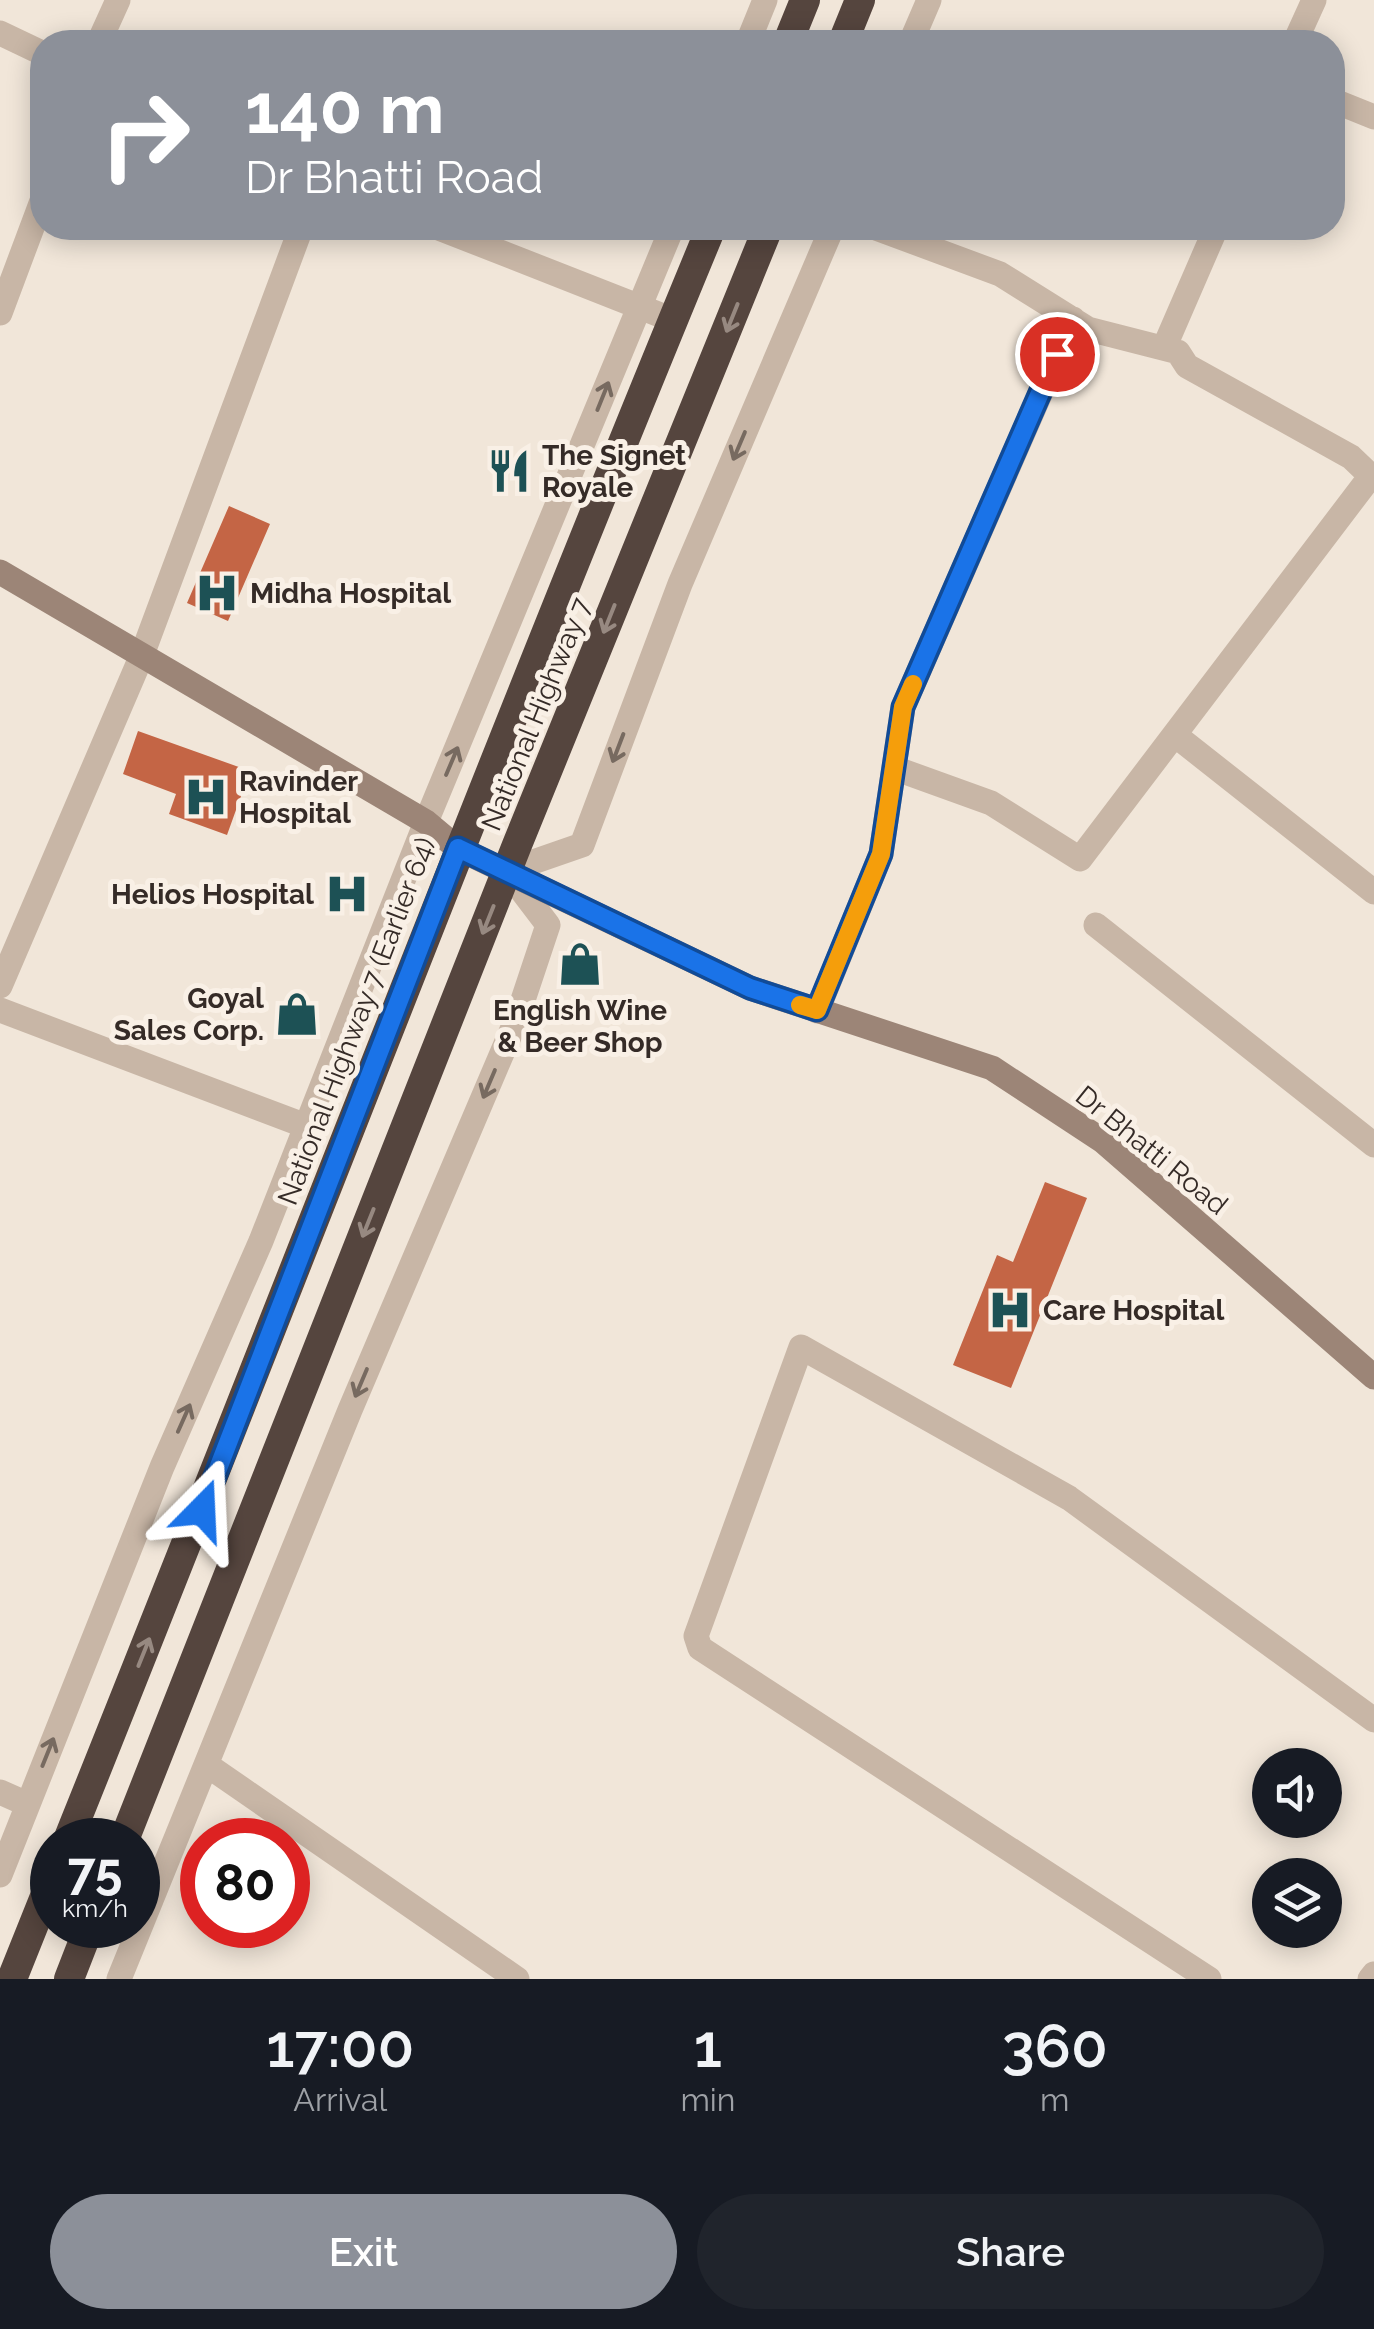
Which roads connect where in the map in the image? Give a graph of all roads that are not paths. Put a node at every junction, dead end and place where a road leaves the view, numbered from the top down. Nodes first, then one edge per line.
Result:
1 (118, 0) edge
2 (766, 0) edge
3 (805, 0) edge
4 (860, 0) edge
5 (929, 0) edge
6 (1314, 0) edge
7 (105, 30) edge
8 (753, 30) edge
9 (793, 30) edge
10 (848, 30) edge
11 (916, 30) edge
12 (1300, 30) edge
13 (0, 34) edge
14 (30, 47) edge
15 (1345, 105) edge
16 (1374, 117) edge
17 (30, 233) edge
18 (297, 240) edge
19 (470, 240) edge
20 (667, 240) edge
21 (706, 240) edge
22 (763, 240) edge
23 (827, 240) edge
24 (908, 240) edge
25 (1211, 240) edge
26 (640, 307) junction
27 (0, 313) edge
28 (1072, 319) junction
29 (673, 320) junction
30 (1164, 348) junction
31 (1372, 478) edge
32 (0, 572) edge
33 (142, 655) junction
34 (1175, 735) junction
35 (894, 768) junction
36 (426, 822) junction
37 (458, 848) junction
38 (507, 871) junction
39 (1374, 892) edge
40 (1096, 925) dead end
41 (0, 986) edge
42 (0, 1010) edge
43 (817, 1010) junction
44 (306, 1126) junction
45 (1374, 1145) edge
46 (1374, 1377) edge
47 (1374, 1720) edge
48 (207, 1765) junction
49 (0, 1792) edge
50 (27, 1804) junction
51 (77, 1818) edge
52 (133, 1818) edge
53 (0, 1876) edge
54 (30, 1934) edge
55 (81, 1948) edge
56 (12, 1979) edge
57 (69, 1979) edge
58 (119, 1979) edge
59 (517, 1979) edge
60 (1209, 1979) edge

1 - 7 street
2 - 8 street
3 - 9 highway
4 - 10 highway
5 - 11 street
6 - 12 street
13 - 14 street
15 - 16 street
17 - 27 street
18 - 33 street
19 - 26 street
20 - 26 street
21 - 29 highway, National Highway 7 (Earlier 64)
22 -> 38 highway, National Highway 7
23 -> 38 street
24 - 28 street
25 - 30 street
26 - 29 street
36 -> 26 street
28 - 30 street
28 - 35 street
29 - 37 highway, National Highway 7 (Earlier 64)
30 - 31 street
31 - 34 street
32 - 33 main road, Dr Bhatti Road
33 - 36 main road, Dr Bhatti Road
33 - 41 street
34 - 35 street
34 - 39 street
35 - 43 street
36 - 37 main road, Dr Bhatti Road
36 - 44 street
37 - 38 main road, Dr Bhatti Road
51 -> 37 highway, National Highway 7 (Earlier 64)
38 - 43 main road, Dr Bhatti Road
38 -> 48 street
38 -> 52 highway, National Highway 7
40 - 45 street
42 - 44 street
43 - 46 main road, Dr Bhatti Road
50 -> 44 street
47 - 60 street
48 - 58 street
48 - 59 street
49 - 50 street
50 - 53 street
54 - 56 highway
55 - 57 highway

